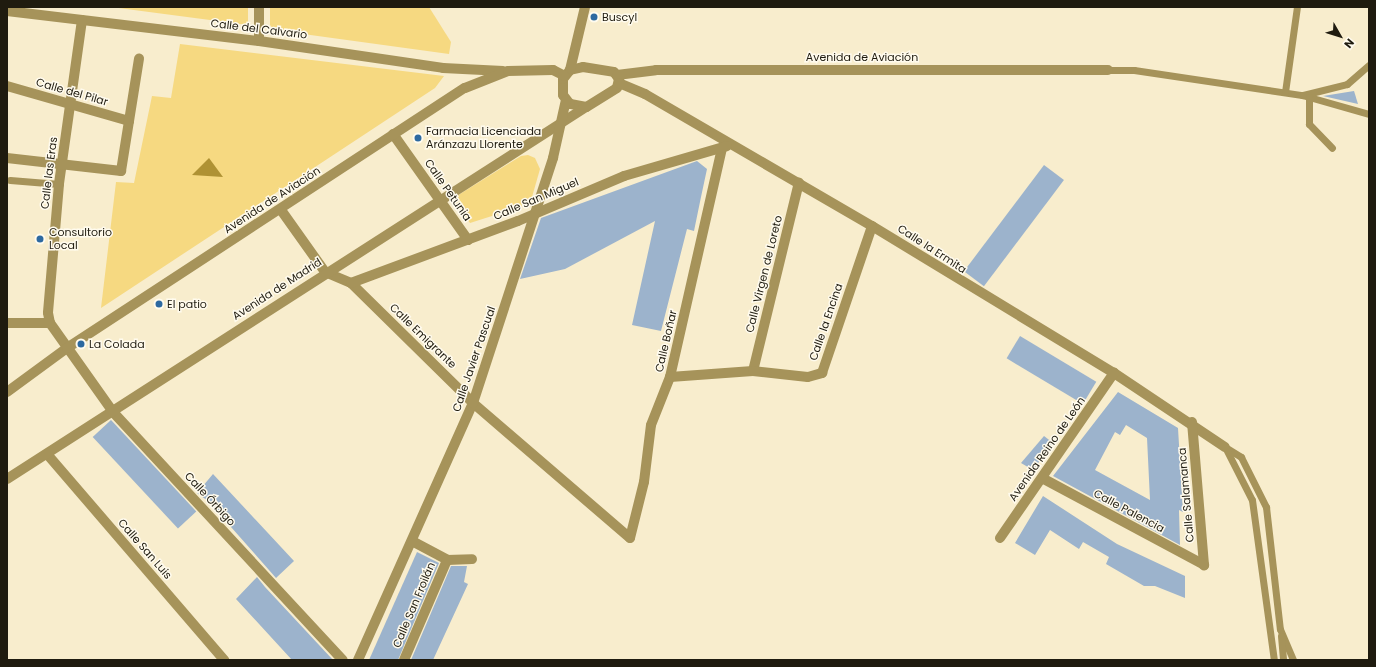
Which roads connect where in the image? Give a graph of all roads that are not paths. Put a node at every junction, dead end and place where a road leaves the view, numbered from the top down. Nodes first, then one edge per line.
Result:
1 (258, 7) edge
2 (585, 7) edge
3 (1297, 7) edge
4 (7, 11) edge
5 (82, 20) junction
6 (258, 41) junction
7 (573, 52) junction
8 (139, 58) dead end
9 (1369, 65) edge
10 (582, 67) junction
11 (1108, 70) joint
12 (508, 71) junction
13 (568, 73) junction
14 (618, 79) junction
15 (7, 86) edge
16 (1285, 92) junction
17 (1306, 96) junction
18 (566, 100) junction
19 (70, 104) junction
20 (586, 107) junction
21 (1369, 114) edge
22 (129, 121) junction
23 (563, 124) junction
24 (393, 134) junction
25 (733, 144) junction
26 (722, 148) junction
27 (1332, 148) dead end
28 (7, 158) edge
29 (63, 166) junction
30 (10, 180) dead end
31 (799, 183) junction
32 (59, 184) junction
33 (440, 200) junction
34 (281, 210) junction
35 (534, 213) junction
36 (872, 226) junction
37 (468, 240) junction
38 (325, 272) junction
39 (351, 283) junction
40 (7, 323) edge
41 (50, 323) junction
42 (66, 348) junction
43 (753, 371) junction
44 (1114, 373) junction
45 (670, 377) junction
46 (7, 392) edge
47 (473, 403) junction
48 (112, 412) junction
49 (1192, 422) junction
50 (1225, 447) junction
51 (47, 454) junction
52 (1042, 478) junction
53 (7, 480) edge
54 (630, 538) joint
55 (1000, 538) dead end
56 (412, 541) junction
57 (472, 559) dead end
58 (447, 560) junction
59 (1204, 565) joint
60 (1280, 628) junction
61 (224, 660) edge
62 (343, 660) edge
63 (358, 660) edge
64 (404, 660) edge
65 (1274, 660) edge
66 (1283, 660) edge
67 (1293, 660) edge

1 - 6 street
2 - 7 street
3 - 16 lane
4 - 5 street, Calle del Calvario
5 - 6 street, Calle del Calvario
5 - 19 street, Calle las Eras
6 - 12 street, Calle del Calvario
7 - 10 street
7 - 13 street
8 - 22 street
9 - 17 lane
10 - 13 street
10 - 14 street
11 - 14 street, Avenida de Aviación
11 - 16 lane
12 - 13 street, Avenida de Aviación
12 - 24 street, Avenida de Aviación
13 - 18 street
14 - 20 street
14 - 25 street, Calle la Ermita
15 - 19 street, Calle del Pilar
16 - 17 lane
17 - 21 lane
17 - 27 lane
18 - 20 street
18 - 23 street, Calle Javier Pascual
19 - 22 street, Calle del Pilar
19 - 29 street, Calle las Eras
20 - 23 street
22 - 29 street
23 - 33 street, Avenida de Madrid
23 - 35 street, Calle Javier Pascual
24 - 33 street, Calle Petunia
24 - 34 street, Avenida de Aviación
25 - 26 street, Calle San Miguel
25 - 31 street, Calle la Ermita
26 - 35 street, Calle San Miguel
26 - 45 street, Calle Boñar
28 - 29 street
29 - 32 street, Calle las Eras
30 - 32 lane
31 - 36 street, Calle la Ermita
31 - 43 street, Calle Virgen de Loreto
32 - 41 street, Calle las Eras
33 - 37 street, Calle Petunia
33 - 38 street, Avenida de Madrid
34 - 38 street
34 - 42 street, Avenida de Aviación
35 - 37 street, Calle San Miguel
35 - 47 street, Calle Javier Pascual
36 - 43 street, Calle la Encina
36 - 44 street, Calle la Ermita
37 - 39 street, Calle San Miguel
38 - 39 street, Calle Emigrante
38 - 48 street, Avenida de Madrid
39 - 47 street, Calle Emigrante
40 - 41 street
41 - 42 street, Calle las Eras
42 - 46 street, Avenida de Aviación
42 - 48 street, Calle Órbigo
43 - 45 street, Calle la Encina
44 - 49 street, Calle la Ermita
44 - 52 street, Avenida Reino de León
45 - 54 street, Calle Boñar
47 - 54 street, Calle Emigrante
47 - 56 street, Calle Javier Pascual
48 - 51 street, Avenida de Madrid
48 - 62 street, Calle Órbigo
49 - 50 street, Calle la Ermita
49 - 59 street, Calle Salamanca
50 - 60 lane
50 - 65 lane
51 - 53 street, Avenida de Madrid
51 - 61 street, Calle San Luis
52 - 55 street, Avenida Reino de León
52 - 59 street, Calle Palencia
56 - 58 street, Calle San Froilán
56 - 63 street, Calle Javier Pascual
57 - 58 street, Calle San Froilán
58 - 64 street, Calle San Froilán
60 - 66 lane
60 - 67 lane

